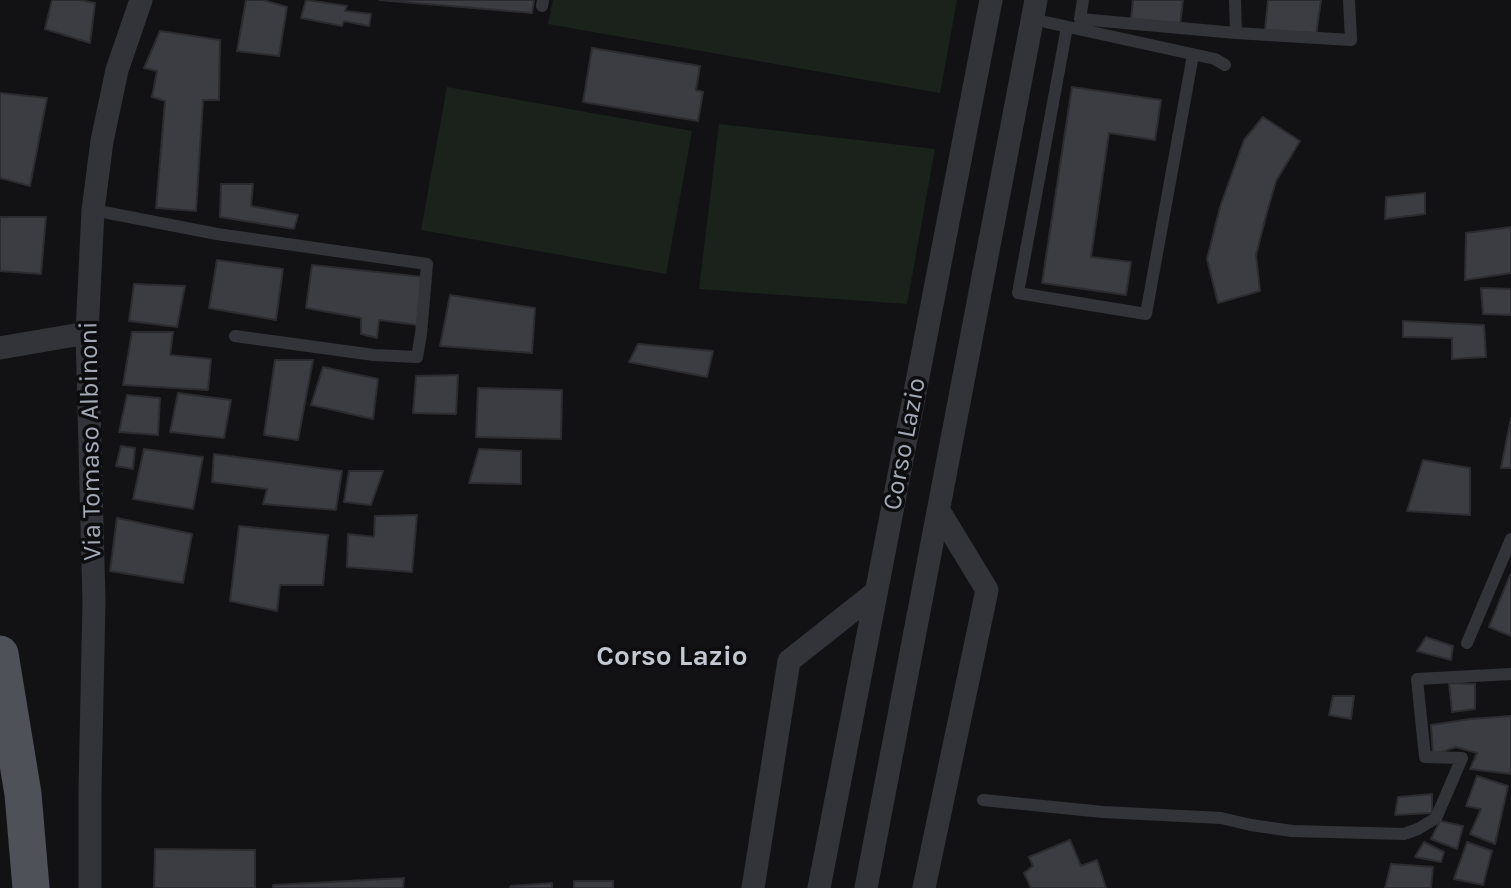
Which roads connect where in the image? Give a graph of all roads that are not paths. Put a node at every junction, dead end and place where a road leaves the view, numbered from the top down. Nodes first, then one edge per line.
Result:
1 (141, 0) edge
2 (991, 0) edge
3 (1083, 0) edge
4 (1235, 0) edge
5 (1349, 0) edge
6 (1034, 9) edge
7 (1067, 27) junction
8 (1236, 33) junction
9 (1193, 55) junction
10 (1225, 65) dead end
11 (93, 210) junction
12 (87, 333) junction
13 (235, 336) dead end
14 (0, 348) edge
15 (939, 511) junction
16 (1511, 539) edge
17 (876, 592) junction
18 (1467, 643) dead end
19 (0, 654) edge
20 (1511, 674) edge
21 (983, 800) dead end
22 (31, 888) edge
23 (90, 888) edge
24 (753, 888) edge
25 (819, 888) edge
26 (866, 888) edge
27 (924, 888) edge

1 - 11 street, Via Tomaso Albinoni
2 - 17 street, Corso Lazio
3 - 8 lane
4 - 8 lane
5 - 8 lane
6 - 7 lane
6 - 15 street, Corso Lazio
7 - 9 lane
7 - 9 lane
9 - 10 lane
11 - 12 street, Via Tomaso Albinoni
11 - 13 lane
12 - 14 street
12 - 23 street, Via Tomaso Albinoni
15 - 26 street, Corso Lazio
15 - 27 street
16 - 18 lane
17 - 24 street
17 - 25 street, Corso Lazio
19 - 22 main road
20 - 21 lane

